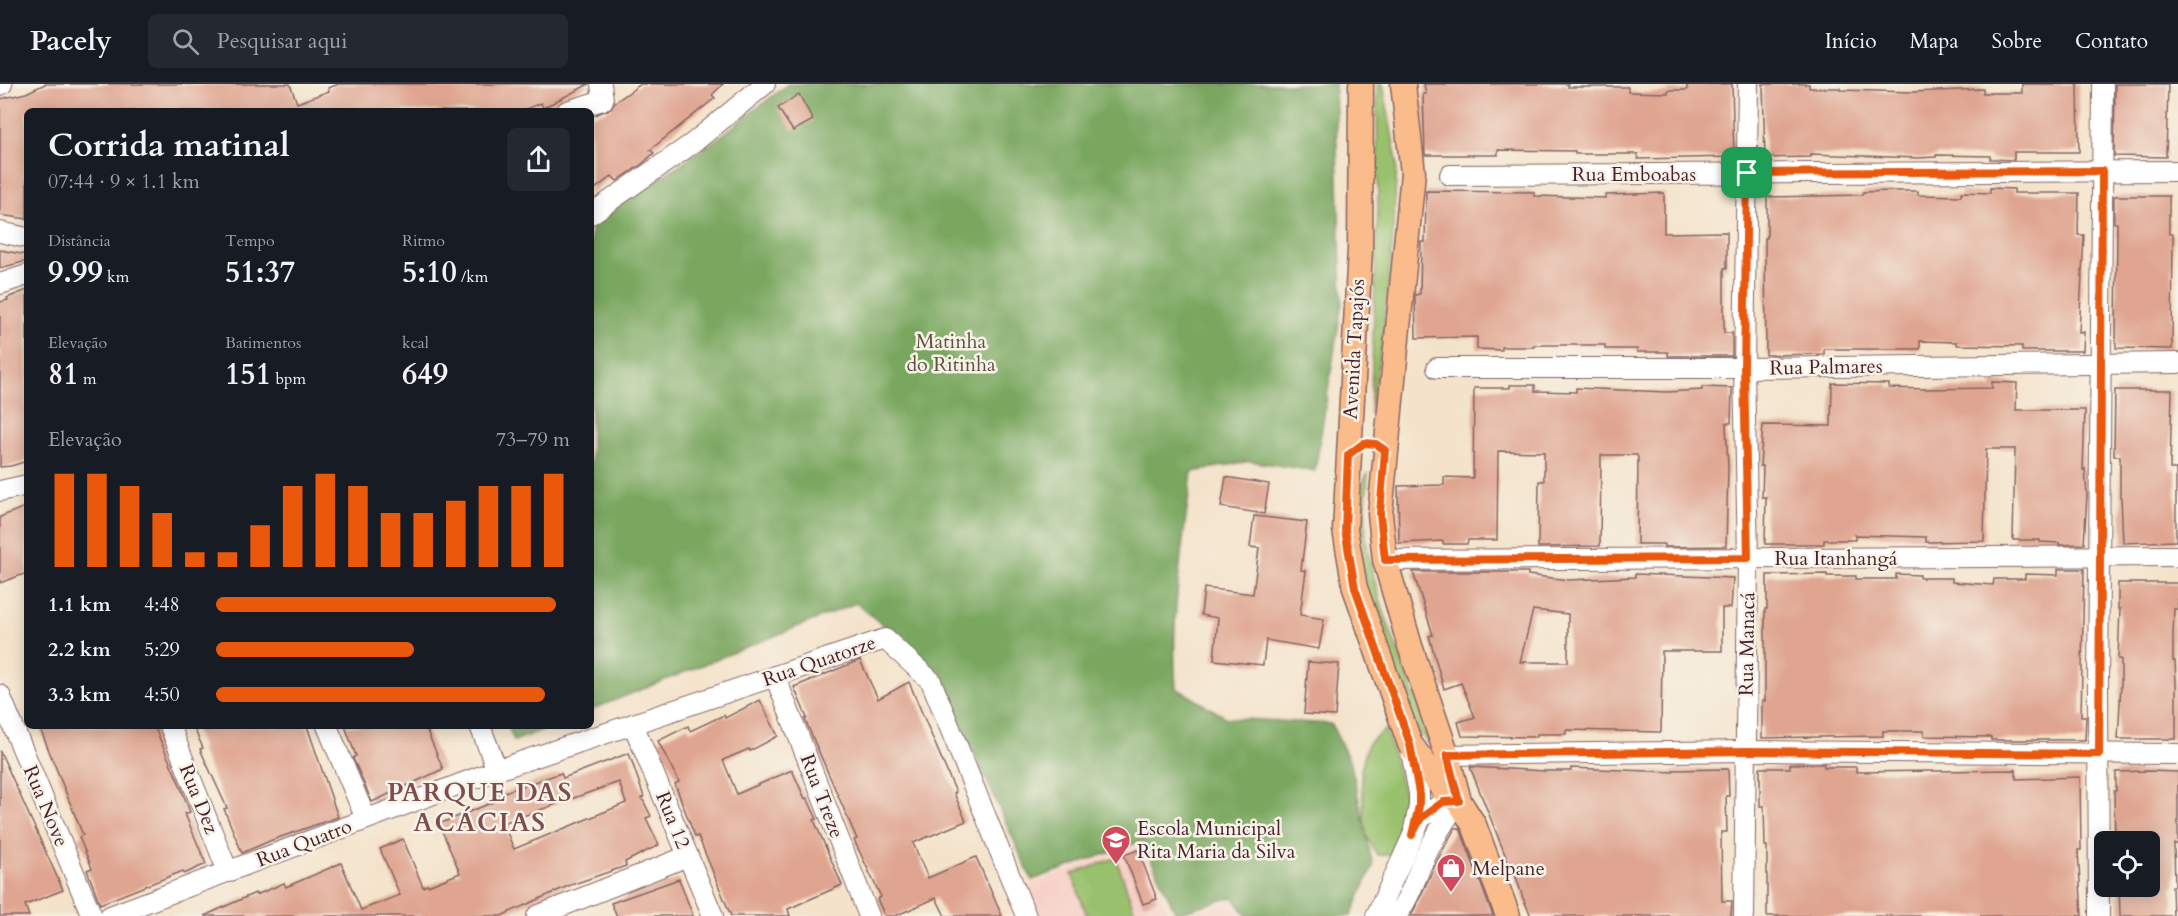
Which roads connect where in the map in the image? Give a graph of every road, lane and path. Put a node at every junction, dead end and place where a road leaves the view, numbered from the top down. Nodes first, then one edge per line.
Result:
1 (765, 84) edge
2 (1362, 84) edge
3 (1403, 84) edge
4 (1748, 84) edge
5 (2103, 84) edge
6 (602, 92) edge
7 (573, 108) edge
8 (2102, 171) junction
9 (2178, 171) edge
10 (1747, 173) junction
11 (1450, 175) dead end
12 (594, 212) edge
13 (0, 232) edge
14 (24, 237) edge
15 (24, 276) edge
16 (0, 284) edge
17 (2100, 363) junction
18 (2178, 363) edge
19 (1437, 368) dead end
20 (1744, 368) junction
21 (1385, 450) junction
22 (1348, 455) junction
23 (24, 486) edge
24 (0, 491) edge
25 (2099, 556) junction
26 (2178, 556) edge
27 (1748, 558) junction
28 (1385, 560) junction
29 (775, 676) junction
30 (0, 695) edge
31 (633, 724) junction
32 (171, 729) edge
33 (328, 729) edge
34 (481, 729) edge
35 (1410, 744) junction
36 (1746, 751) junction
37 (2099, 754) junction
38 (2178, 754) edge
39 (1447, 755) junction
40 (497, 770) junction
41 (1459, 801) junction
42 (366, 819) junction
43 (1412, 835) junction
44 (688, 856) junction
45 (228, 872) junction
46 (1400, 912) edge
47 (92, 916) edge
48 (110, 916) edge
49 (537, 916) edge
50 (713, 916) edge
51 (869, 916) edge
52 (1026, 916) edge
53 (1376, 916) edge
54 (1508, 916) edge
55 (1744, 916) edge
56 (2099, 916) edge

1 - 12 street
2 - 22 main road, Avenida Tapajós
3 - 21 main road, Avenida Tapajós
4 - 10 street, Rua Manacá
5 - 8 street
6 - 7 street
8 - 9 street, Rua Emboabas
8 - 10 street, Rua Emboabas
8 - 17 street
10 - 11 street, Rua Emboabas
10 - 20 street, Rua Manacá
13 - 14 street
15 - 16 street
17 - 18 street, Rua Palmares
17 - 20 street, Rua Palmares
17 - 25 street
19 - 20 street, Rua Palmares
20 - 27 street, Rua Manacá
21 - 22 main road
21 - 28 main road, Avenida Tapajós
22 - 35 main road, Avenida Tapajós
23 - 24 street
25 - 26 street, Rua Itanhangá
25 - 27 street, Rua Itanhangá
25 - 37 street
27 - 28 street, Rua Itanhangá
27 - 36 street, Rua Manacá
28 - 39 main road, Avenida Tapajós
29 - 31 street, Rua Quatorze
29 - 51 street, Rua Treze
29 - 52 street, Rua Quatorze
30 - 47 street, Rua Nove
31 - 40 street, Rua Quatorze
31 - 44 street, Rua 12
32 - 45 street, Rua Dez
33 - 42 street
34 - 40 street
35 - 41 main road, Avenida Tapajós
35 - 43 street
36 - 37 street
36 - 39 street
36 - 55 street, Rua Manacá
37 - 38 street
37 - 56 street
39 - 41 main road, Avenida Tapajós
40 - 42 street, Rua Quatro
41 - 43 street
41 - 46 street
41 - 54 main road, Avenida Tapajós
42 - 45 street, Rua Quatro
43 - 53 street
44 - 49 street
44 - 50 street, Rua 12
45 - 48 street, Rua Quatro

